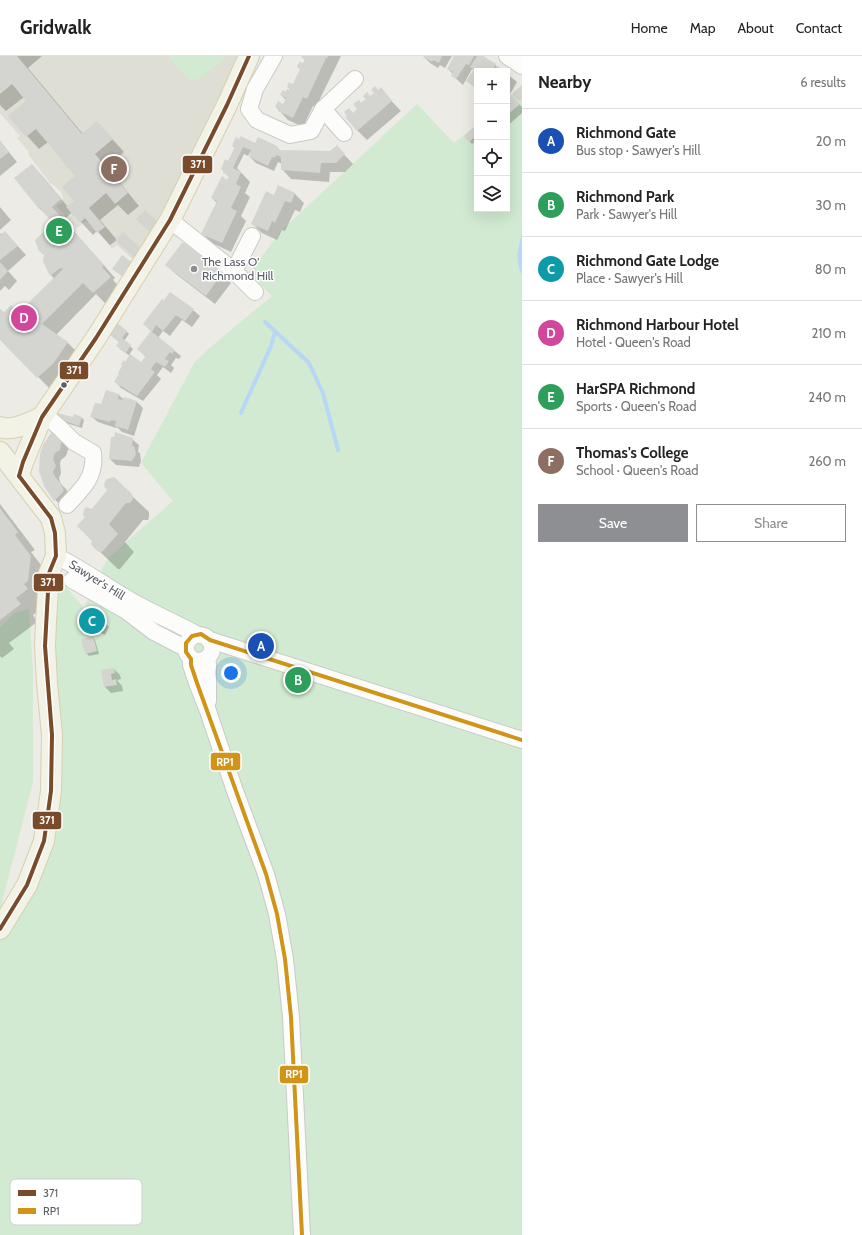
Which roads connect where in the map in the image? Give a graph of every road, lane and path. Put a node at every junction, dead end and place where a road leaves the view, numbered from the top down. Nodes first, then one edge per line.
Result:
1 (249, 56) edge
2 (274, 56) edge
3 (507, 56) edge
4 (522, 66) edge
5 (355, 79) dead end
6 (324, 109) junction
7 (344, 133) dead end
8 (170, 220) junction
9 (252, 236) dead end
10 (234, 271) junction
11 (255, 292) dead end
12 (43, 416) junction
13 (0, 427) edge
14 (0, 452) edge
15 (19, 476) junction
16 (67, 505) dead end
17 (56, 556) junction
18 (200, 649) junction
19 (522, 740) edge
20 (0, 929) edge
21 (302, 1235) edge

1 - 8 main road
2 - 6 street
3 - 4 street
5 - 6 street
6 - 7 street
8 - 10 street
8 - 12 main road
9 - 10 street
10 - 11 street
12 - 13 main road
12 - 15 main road
12 - 16 street
14 - 15 main road
15 - 17 main road
17 - 18 street, Sawyer's Hill
17 - 18 street, Sawyer's Hill
17 - 20 main road
18 - 19 street, Sawyer's Hill
18 - 21 street

